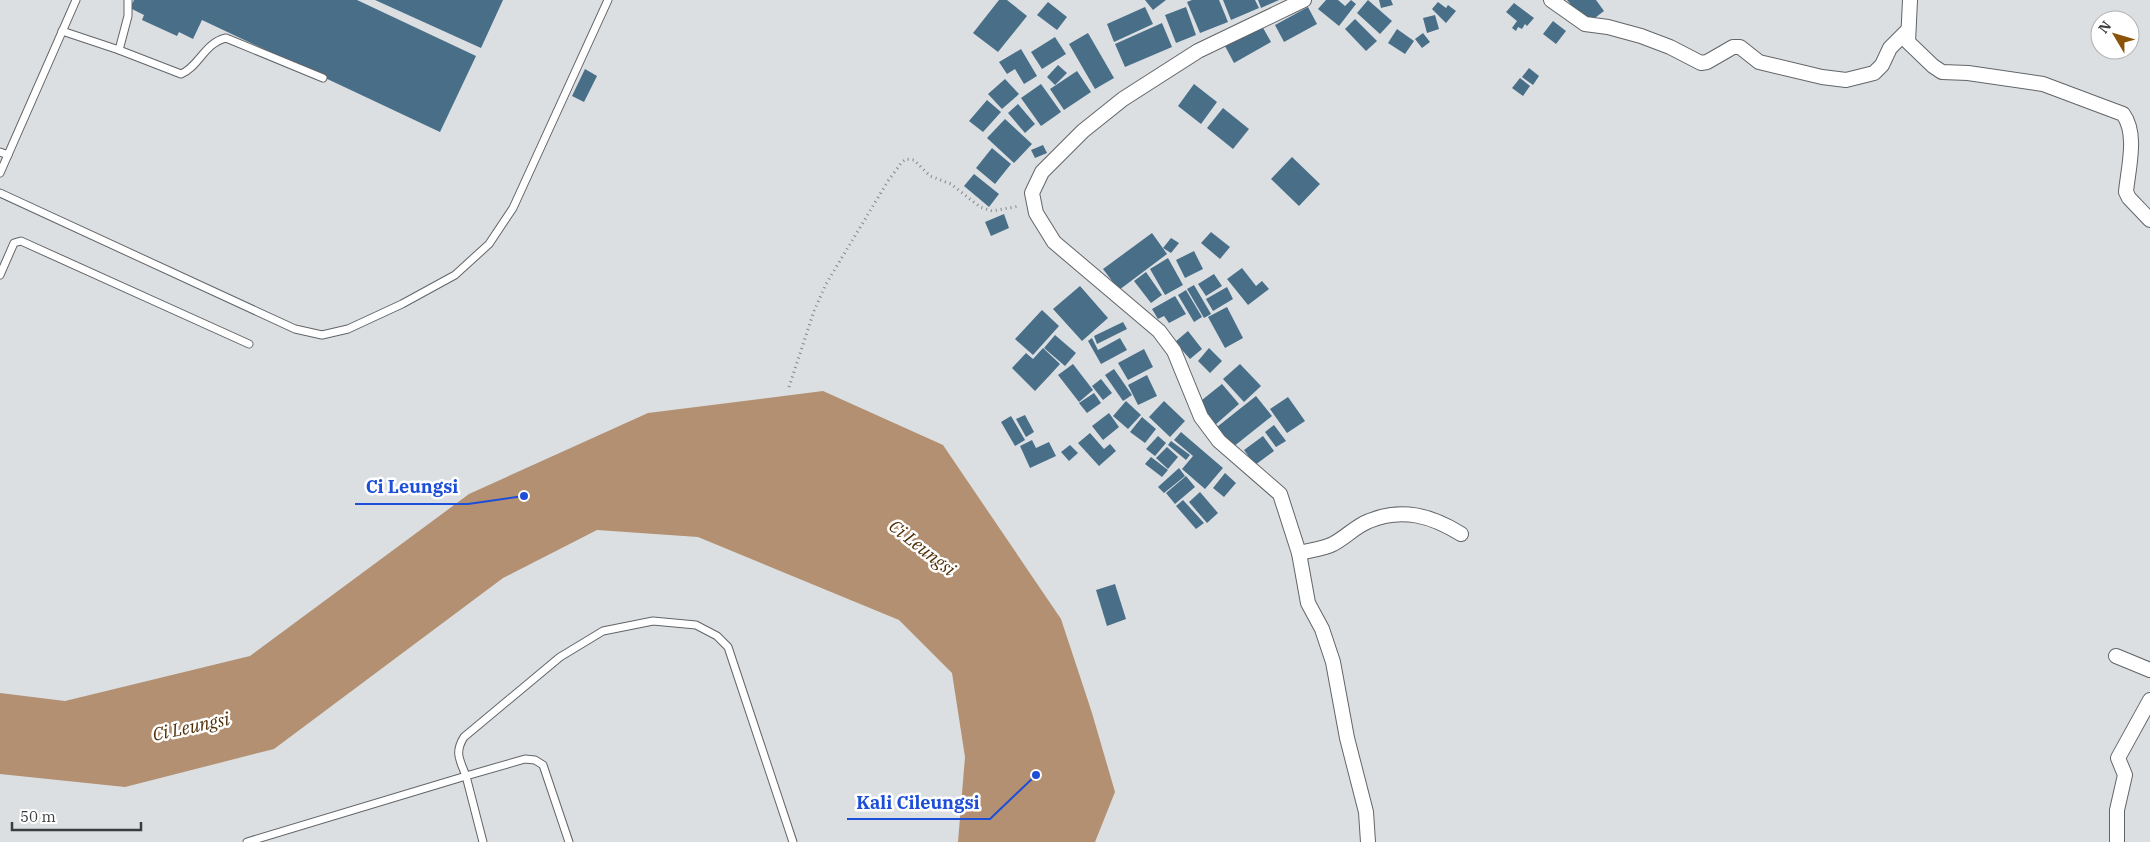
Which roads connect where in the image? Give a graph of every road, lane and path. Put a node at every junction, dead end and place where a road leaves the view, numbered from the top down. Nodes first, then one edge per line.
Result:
1 (76, 0) edge
2 (128, 0) edge
3 (608, 0) edge
4 (1304, 0) edge
5 (1551, 0) edge
6 (1910, 0) edge
7 (62, 31) junction
8 (1907, 31) junction
9 (118, 50) junction
10 (323, 78) dead end
11 (0, 152) edge
12 (8, 155) junction
13 (0, 174) edge
14 (0, 193) edge
15 (1033, 204) junction
16 (2150, 220) edge
17 (0, 274) edge
18 (249, 344) dead end
19 (789, 386) dead end
20 (1461, 534) dead end
21 (1300, 552) junction
22 (2116, 656) dead end
23 (2150, 670) edge
24 (2150, 700) edge
25 (466, 776) junction
26 (247, 842) edge
27 (483, 842) edge
28 (569, 842) edge
29 (793, 842) edge
30 (1368, 842) edge
31 (2117, 842) edge

1 - 7 lane
2 - 9 lane
3 - 14 lane
4 - 15 street
5 - 8 street
6 - 8 street
7 - 9 lane
7 - 12 lane
8 - 16 street
9 - 10 lane
11 - 12 lane
12 - 13 lane
15 - 19 path
15 - 21 street
17 - 18 lane
20 - 21 street
21 - 30 street
22 - 23 street
24 - 31 street
25 - 26 lane
25 - 27 lane
25 - 28 lane
25 - 29 lane

